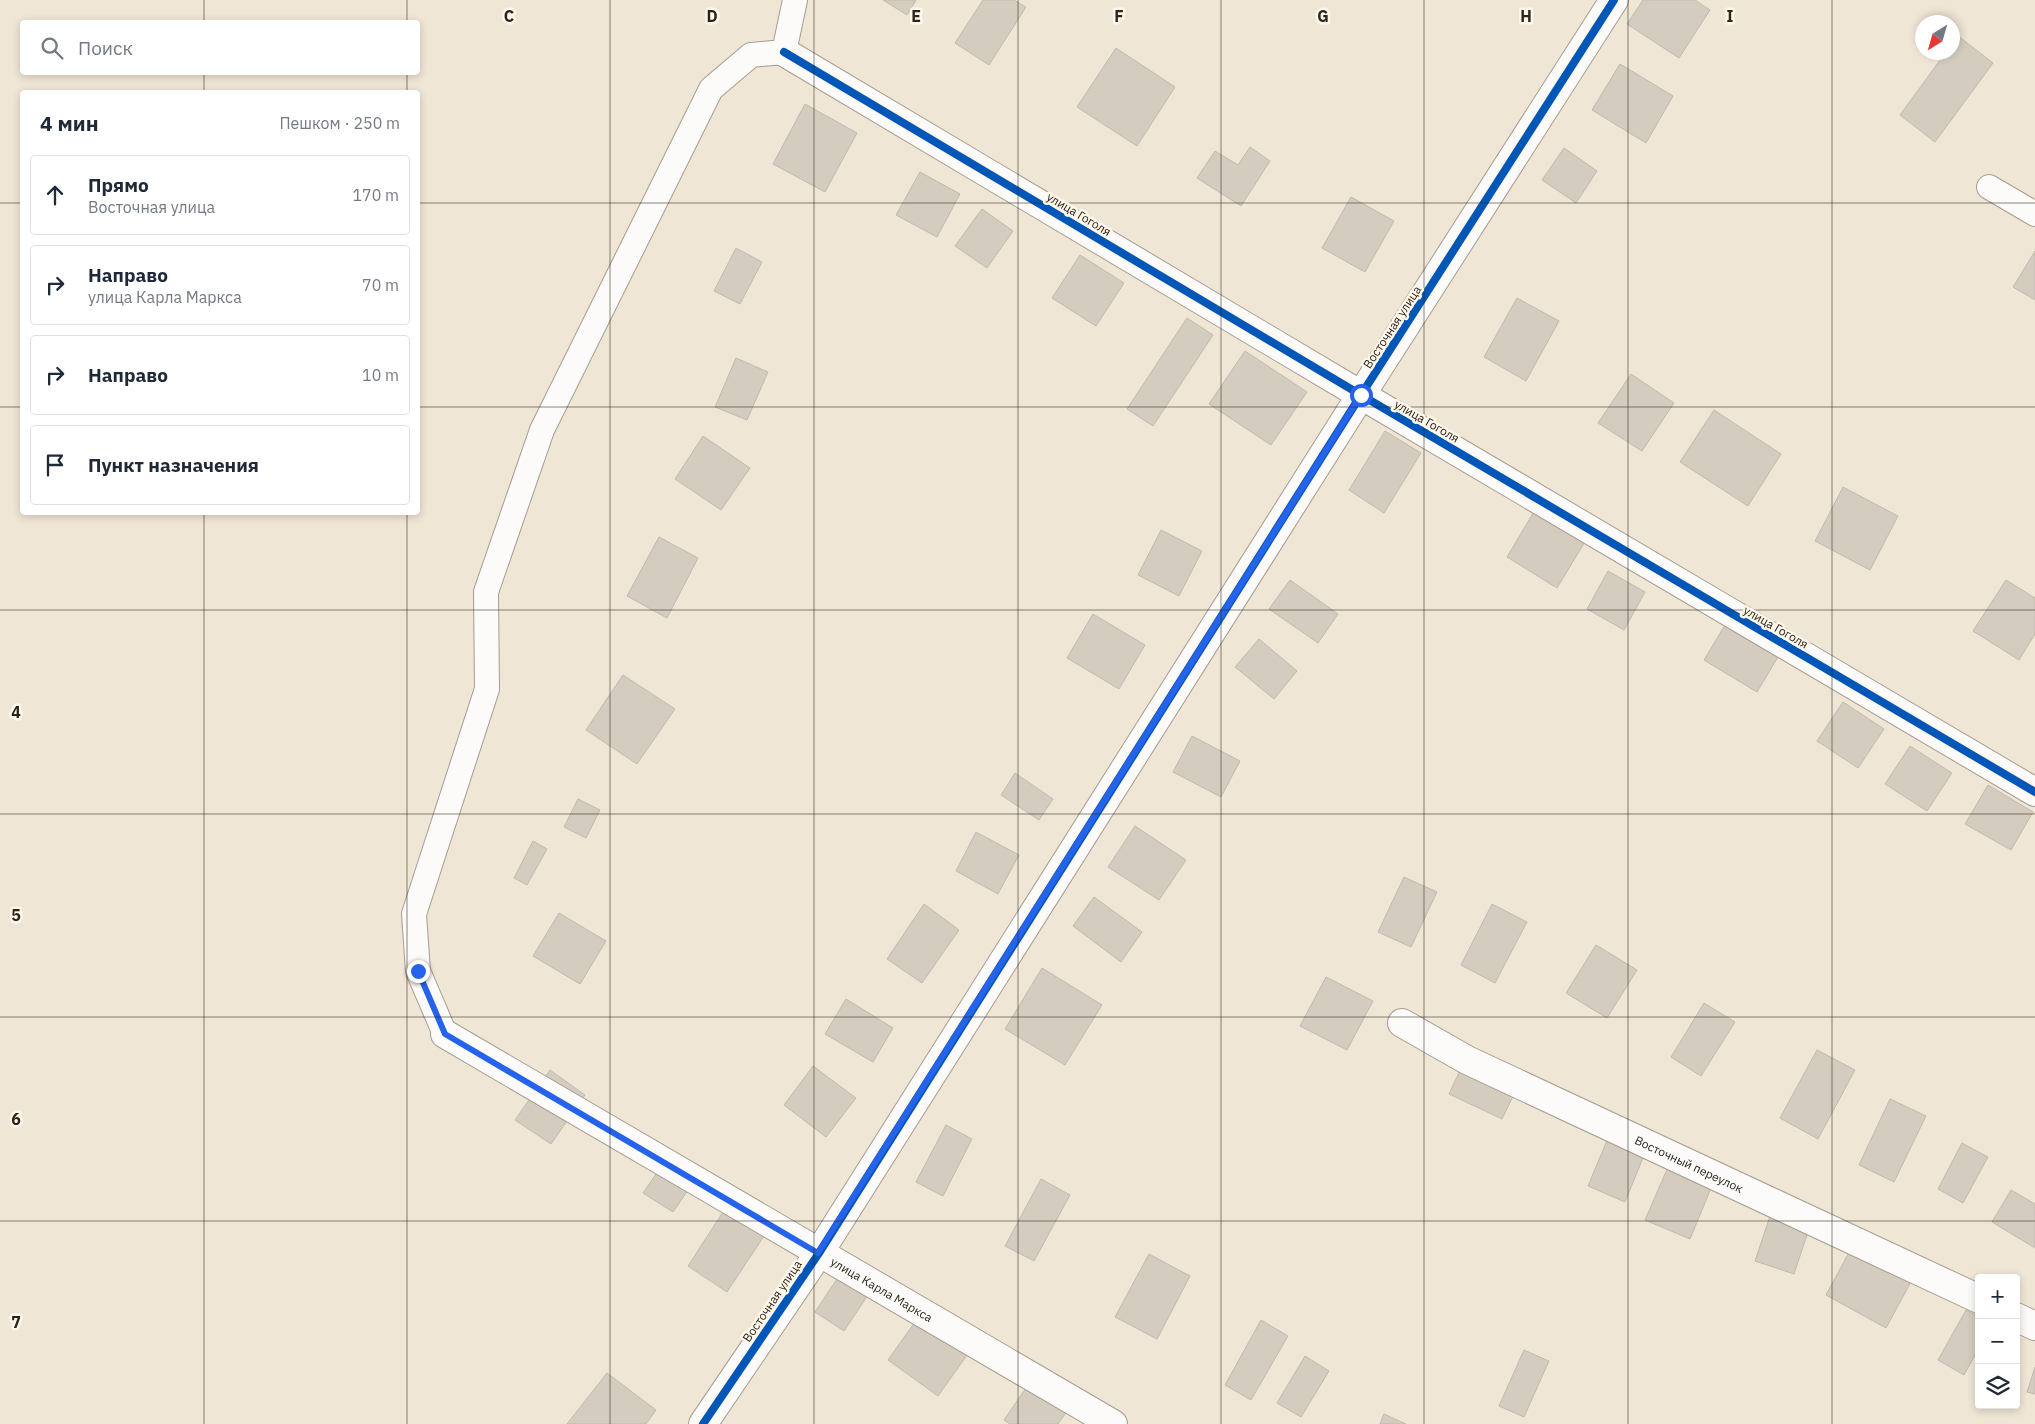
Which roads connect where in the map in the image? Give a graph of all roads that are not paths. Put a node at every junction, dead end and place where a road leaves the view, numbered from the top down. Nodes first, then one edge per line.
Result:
1 (795, 0) edge
2 (1614, 0) edge
3 (784, 52) junction
4 (1989, 187) dead end
5 (2035, 214) edge
6 (1361, 395) junction
7 (2035, 792) edge
8 (1402, 1023) dead end
9 (445, 1034) joint
10 (818, 1253) junction
11 (1975, 1297) edge
12 (2020, 1319) edge
13 (2035, 1326) edge
14 (703, 1424) edge
15 (1114, 1424) edge

1 - 3 lane
2 - 6 street, Восточная улица
3 - 6 street, улица Гоголя
3 - 9 lane
4 - 5 lane
6 - 7 street, улица Гоголя
6 - 10 street, Восточная улица
8 - 11 street, Восточный переулок
9 - 10 street, улица Карла Маркса
10 - 14 street, Восточная улица
10 - 15 street, улица Карла Маркса
12 - 13 street

